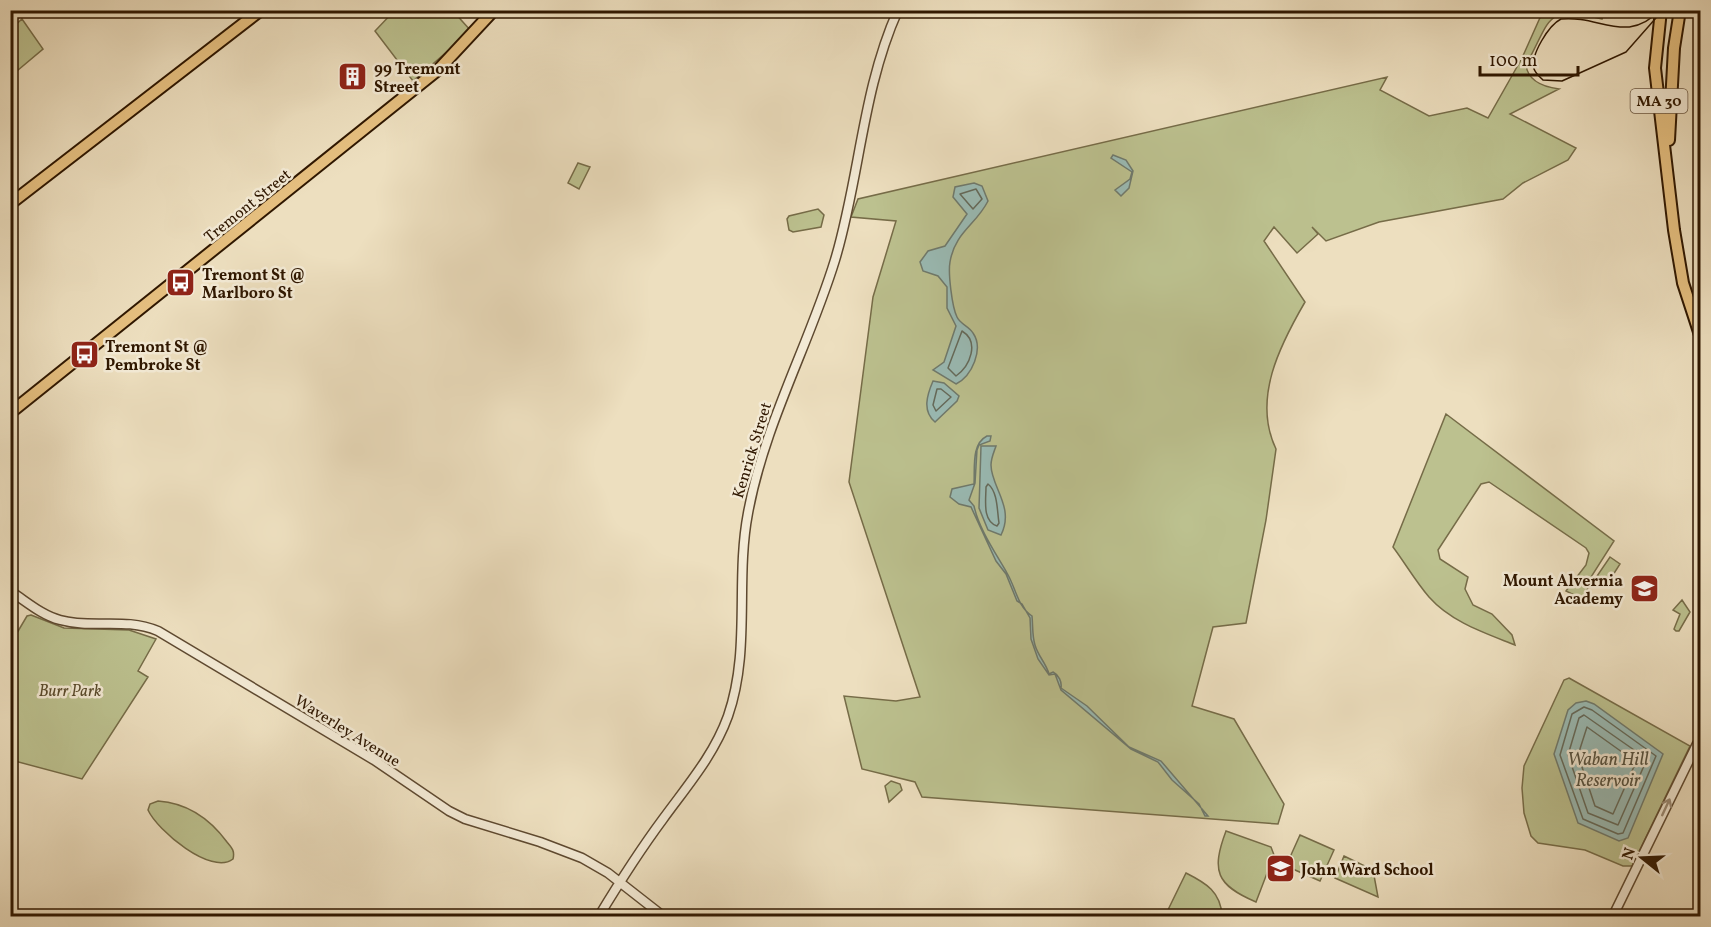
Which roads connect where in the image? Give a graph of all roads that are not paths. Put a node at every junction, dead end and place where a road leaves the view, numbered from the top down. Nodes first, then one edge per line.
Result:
1 (261, 10) edge
2 (494, 10) edge
3 (898, 10) edge
4 (1661, 10) edge
5 (1680, 10) edge
6 (1668, 167) junction
7 (10, 204) edge
8 (1701, 335) edge
9 (10, 413) edge
10 (10, 591) edge
11 (1699, 745) edge
12 (619, 882) junction
13 (599, 916) edge
14 (663, 916) edge
15 (1612, 916) edge

1 - 7 main road
2 - 9 main road, Tremont Street
3 - 12 street, Kenrick Street
4 - 6 main road, MA 30
5 - 6 main road, MA 30
6 - 8 main road, MA 30
10 - 12 street, Waverley Avenue
15 -> 11 street
12 - 13 street, Kenrick Street
12 - 14 street, Waverley Avenue

